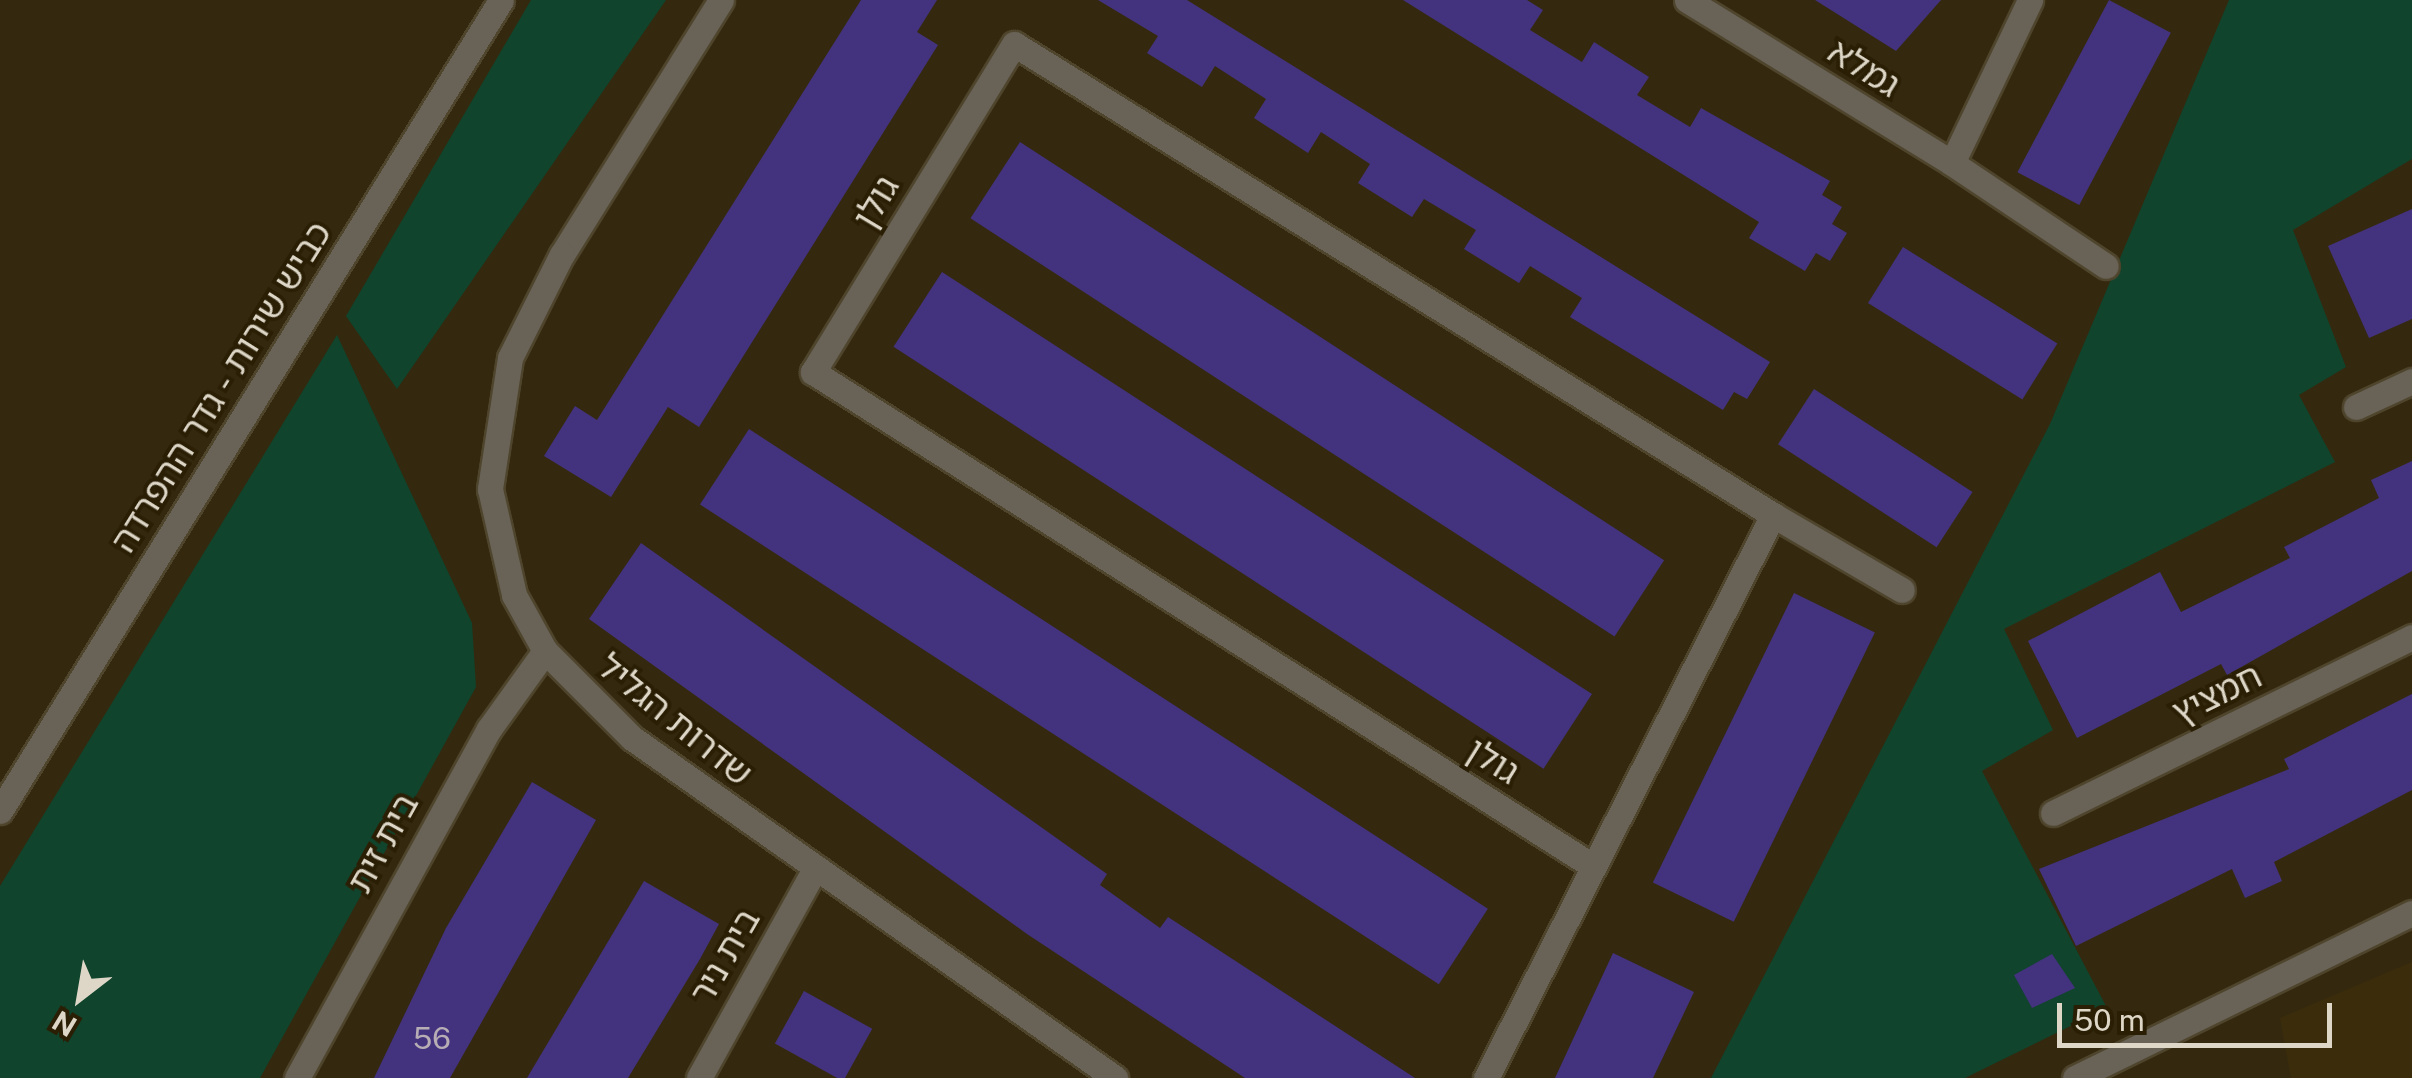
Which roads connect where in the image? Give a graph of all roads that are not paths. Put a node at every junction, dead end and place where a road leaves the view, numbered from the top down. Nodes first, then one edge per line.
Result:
1 (502, 0) edge
2 (720, 0) edge
3 (1687, 0) edge
4 (2030, 0) edge
5 (1952, 163) junction
6 (2106, 266) dead end
7 (2412, 381) edge
8 (2356, 407) dead end
9 (1773, 514) junction
10 (1902, 590) dead end
11 (2412, 638) edge
12 (544, 651) junction
13 (0, 812) edge
14 (2053, 813) dead end
15 (1592, 865) junction
16 (815, 870) junction
17 (2412, 913) edge
18 (297, 1078) edge
19 (698, 1078) edge
20 (1114, 1078) edge
21 (1486, 1078) edge
22 (2075, 1078) edge

1 - 13 street, כביש שירות - גדר ההפרדה
2 - 12 street, שדרות הגליל
3 - 5 street, גמלא
4 - 5 street
5 - 6 street, גמלא
7 - 8 street
9 - 10 street, גולן
9 - 15 street
9 - 15 street, גולן
11 - 14 street, חמציץ
12 - 16 street, שדרות הגליל
12 - 18 street, בית זית
15 - 21 street
16 - 19 street, בית ניר
16 - 20 street, שדרות הגליל
17 - 22 street

